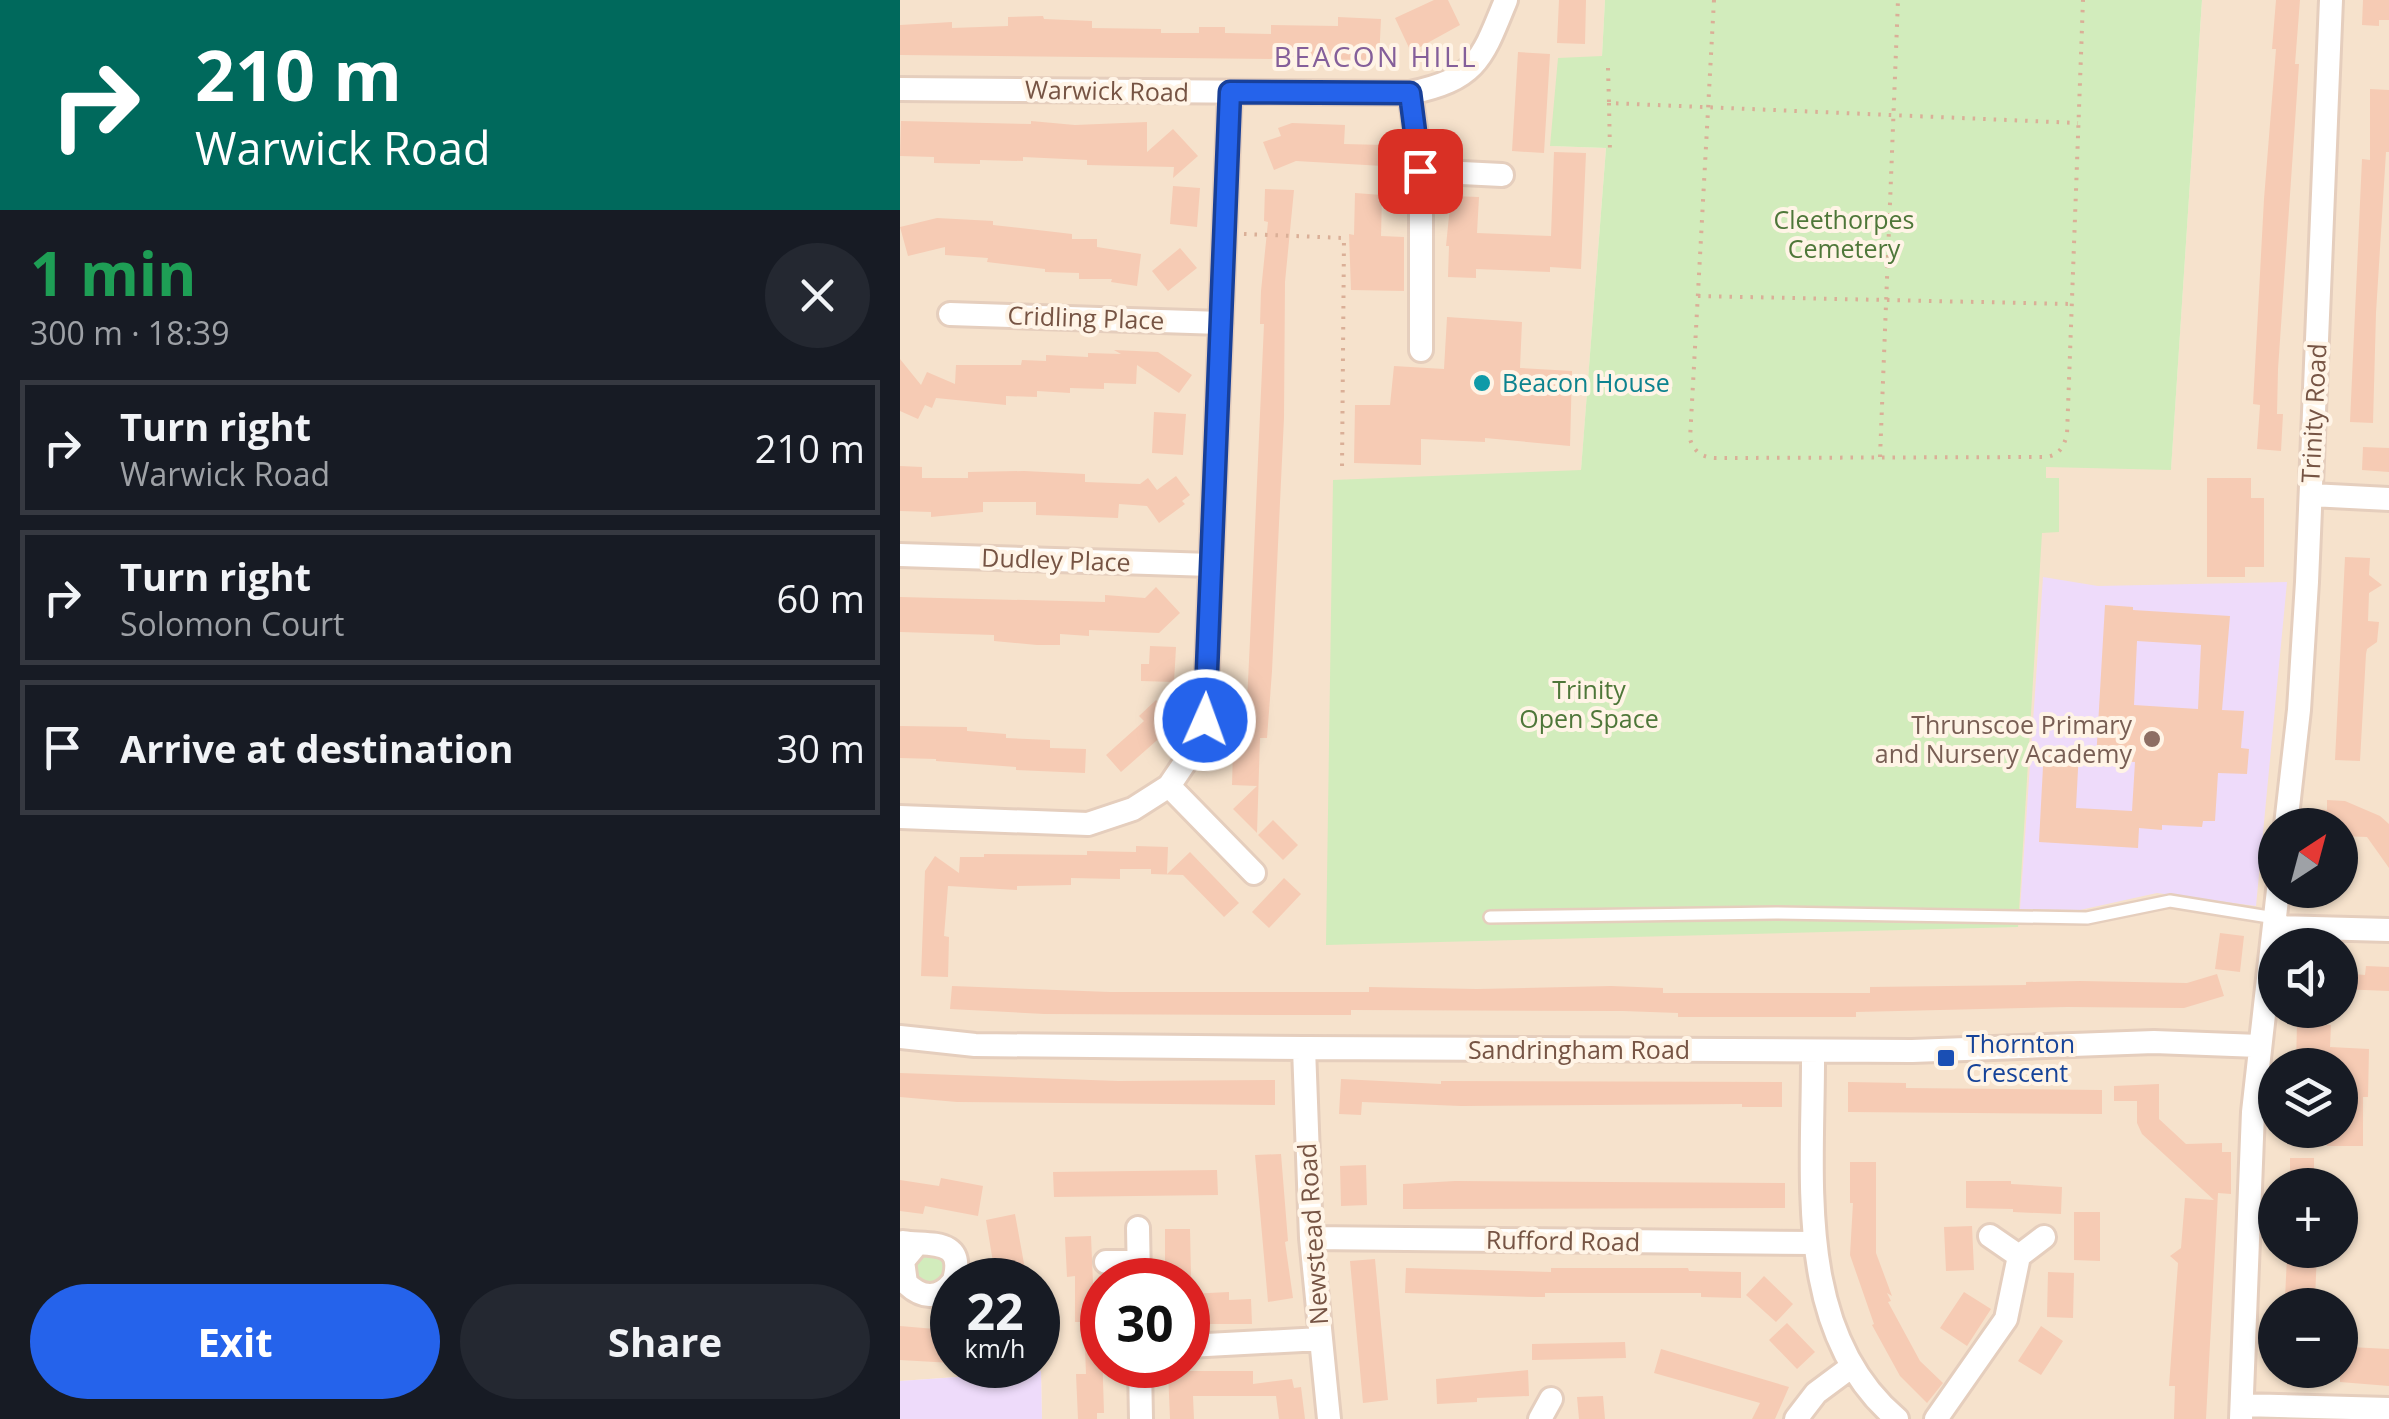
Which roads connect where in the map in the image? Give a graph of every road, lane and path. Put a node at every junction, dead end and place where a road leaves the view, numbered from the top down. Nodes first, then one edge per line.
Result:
1 (1506, 0) edge
2 (1714, 0) edge
3 (1898, 0) edge
4 (2083, 0) edge
5 (2331, 0) edge
6 (1608, 68) dead end
7 (900, 89) edge
8 (1230, 92) junction
9 (1410, 93) junction
10 (1609, 103) junction
11 (1708, 108) junction
12 (1894, 116) junction
13 (2078, 124) junction
14 (1610, 153) dead end
15 (1420, 171) junction
16 (1502, 175) dead end
17 (1224, 232) junction
18 (1698, 296) junction
19 (1886, 299) junction
20 (2072, 304) junction
21 (950, 314) dead end
22 (1221, 323) junction
23 (1421, 350) dead end
24 (1880, 458) junction
25 (1342, 468) dead end
26 (2311, 495) junction
27 (2389, 498) edge
28 (900, 555) edge
29 (1211, 565) junction
30 (1169, 786) junction
31 (2288, 808) edge
32 (900, 817) edge
33 (1254, 873) dead end
34 (2276, 908) edge
35 (1490, 917) dead end
36 (2274, 923) junction
37 (2389, 930) edge
38 (900, 1038) edge
39 (2259, 1046) junction
40 (1304, 1048) junction
41 (1813, 1050) junction
42 (1138, 1228) dead end
43 (1990, 1236) dead end
44 (2044, 1237) dead end
45 (1311, 1238) junction
46 (909, 1243) edge
47 (1814, 1243) junction
48 (2020, 1256) junction
49 (954, 1258) edge
50 (1138, 1258) edge
51 (930, 1296) edge
52 (1320, 1339) junction
53 (1210, 1345) edge
54 (1851, 1367) junction
55 (1140, 1388) edge
56 (2389, 1409) edge
57 (2241, 1412) edge
58 (1141, 1419) edge
59 (1329, 1419) edge
60 (1796, 1419) edge
61 (1897, 1419) edge
62 (1936, 1419) edge

1 - 9 street, Warwick Road
2 - 11 path
3 - 12 path
4 - 13 path
5 - 26 street, Trinity Road
6 - 10 path
7 - 8 street, Warwick Road
8 - 9 street, Warwick Road
8 - 17 street
9 - 15 street
10 - 11 path
10 - 14 path
11 - 12 path
11 - 18 path
12 - 13 path
12 - 19 path
13 - 20 path
15 - 16 street
15 - 23 street
17 - 22 street
17 - 25 path
18 - 19 path
18 - 24 path
19 - 20 path
19 - 24 path
20 - 24 path
21 - 22 street, Cridling Place
22 - 29 street
26 - 27 street
26 - 31 street, Trinity Road
28 - 29 street, Dudley Place
29 - 30 street
30 - 32 street
30 - 33 street
34 - 36 street
35 - 36 lane
36 - 37 street
36 - 39 street
38 - 40 street, Sandringham Road
39 - 41 street, Sandringham Road
39 - 57 street
40 - 41 street, Sandringham Road
40 - 45 street, Newstead Road
41 - 47 street
42 - 50 street
43 - 48 street
44 - 48 street
45 - 47 street, Rufford Road
45 - 52 street, Newstead Road
46 - 49 street
46 - 51 street
47 - 54 street
48 - 62 street
52 - 53 street
52 - 59 street, Newstead Road
54 - 60 street
54 - 61 street
55 - 58 street
56 - 57 street

